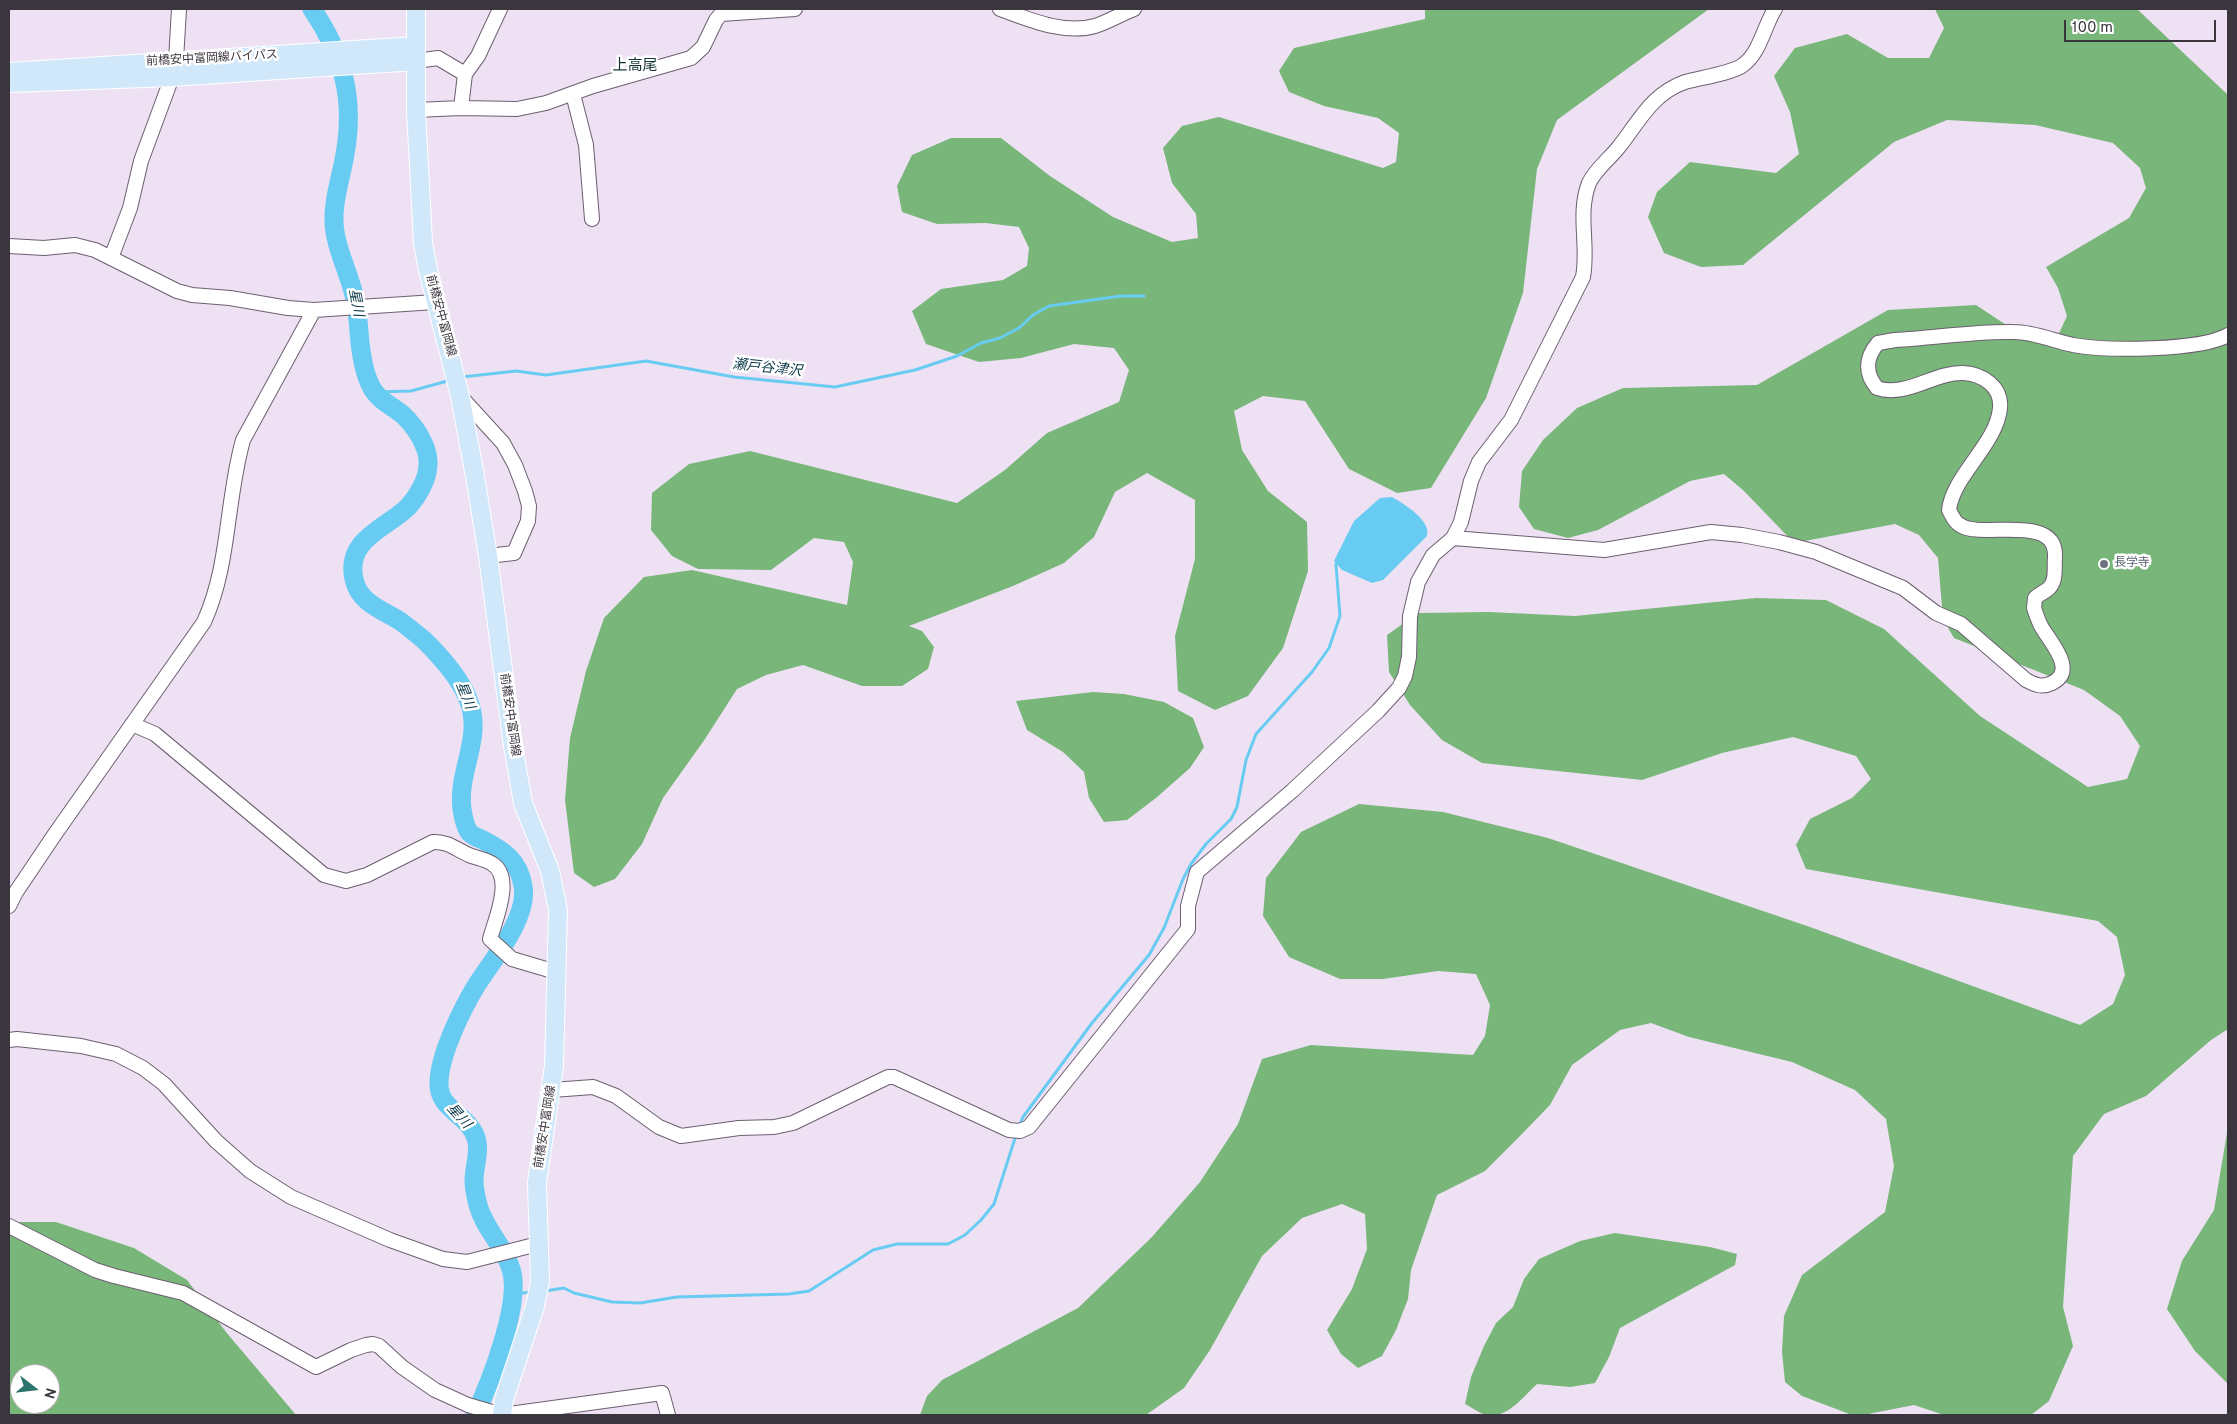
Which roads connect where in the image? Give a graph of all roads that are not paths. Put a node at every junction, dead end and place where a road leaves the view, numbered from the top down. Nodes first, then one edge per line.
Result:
1 (179, 9) edge
2 (416, 9) edge
3 (500, 9) edge
4 (795, 9) edge
5 (1000, 9) edge
6 (1134, 9) edge
7 (1775, 9) edge
8 (416, 53) junction
9 (176, 60) junction
10 (9, 72) edge
11 (465, 74) junction
12 (172, 78) junction
13 (9, 84) edge
14 (573, 94) junction
15 (461, 108) junction
16 (416, 110) junction
17 (592, 219) dead end
18 (9, 246) edge
19 (111, 258) junction
20 (435, 302) junction
21 (314, 310) junction
22 (2228, 335) edge
23 (460, 396) junction
24 (1453, 538) junction
25 (488, 556) junction
26 (132, 724) junction
27 (9, 906) edge
28 (556, 972) junction
29 (9, 1040) edge
30 (552, 1090) junction
31 (9, 1226) edge
32 (530, 1246) junction
33 (502, 1415) edge
34 (668, 1415) edge

1 - 9 street
2 - 8 main road, 前橋安中富岡線
3 - 11 street
4 - 14 street
5 - 6 street
7 - 24 street
8 - 9 main road, 前橋安中富岡線バイパス
8 - 11 street
8 - 12 main road, 前橋安中富岡線バイパス
8 - 16 main road, 前橋安中富岡線
9 - 10 main road, 前橋安中富岡線バイパス
9 - 12 street
11 - 15 street
12 - 13 main road, 前橋安中富岡線バイパス
12 - 19 street
14 - 15 street
14 - 17 street
15 - 16 street
16 - 20 main road, 前橋安中富岡線
18 - 19 street
19 - 21 street
20 - 21 street
20 - 23 main road, 前橋安中富岡線
21 - 26 street
22 - 24 street
23 - 25 main road, 前橋安中富岡線
23 - 25 street
24 - 30 street
25 - 28 main road, 前橋安中富岡線
26 - 27 street
26 - 28 street
28 - 30 main road, 前橋安中富岡線
29 - 32 street
30 - 32 main road, 前橋安中富岡線
31 - 33 street
32 - 33 main road, 前橋安中富岡線
33 - 34 street

